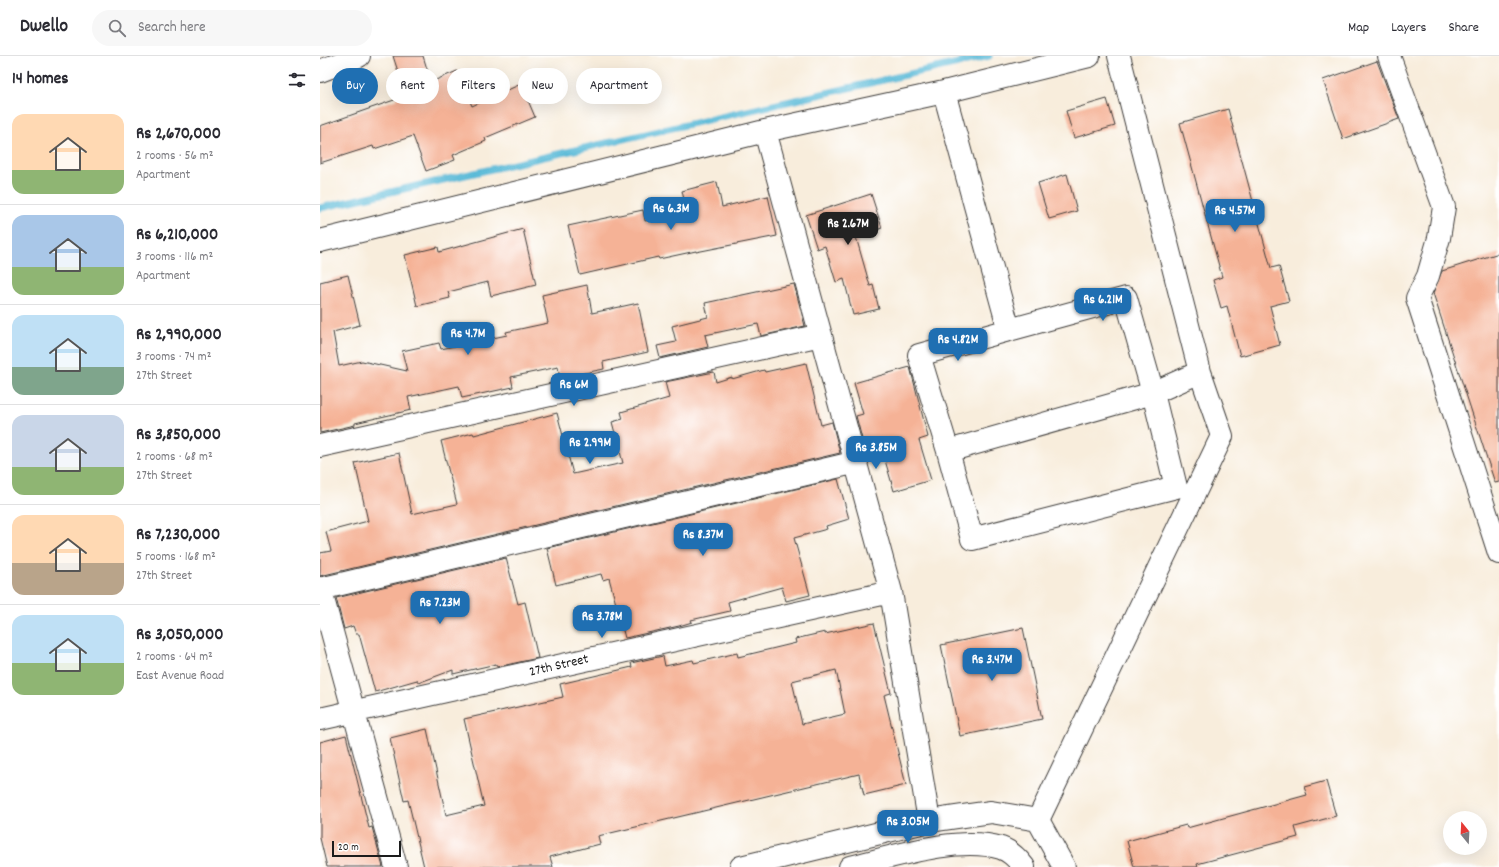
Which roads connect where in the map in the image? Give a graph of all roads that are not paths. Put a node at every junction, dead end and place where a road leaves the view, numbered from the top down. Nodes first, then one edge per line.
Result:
1 (359, 56) edge
2 (1089, 56) edge
3 (1119, 56) edge
4 (1389, 56) edge
5 (1030, 63) edge
6 (320, 71) edge
7 (944, 92) junction
8 (765, 131) junction
9 (320, 241) edge
10 (1009, 330) junction
11 (821, 335) junction
12 (1200, 372) junction
13 (1153, 393) junction
14 (320, 446) edge
15 (948, 451) junction
16 (857, 462) junction
17 (1499, 553) edge
18 (320, 588) edge
19 (891, 592) junction
20 (354, 711) junction
21 (320, 719) edge
22 (1038, 820) junction
23 (929, 821) junction
24 (785, 862) edge
25 (396, 867) edge
26 (741, 867) edge
27 (850, 867) edge
28 (1024, 867) edge
29 (1064, 867) edge

1 - 6 street
2 - 5 street
3 - 12 street
4 - 17 street
5 - 7 street
7 - 8 street
7 - 10 street
8 - 9 street
8 - 11 street
10 - 13 street
10 - 15 street
11 - 14 street
11 - 16 street
12 - 13 street
12 - 22 street
13 - 15 street
13 - 15 street
16 - 18 street
16 - 19 street
18 - 20 street
19 - 20 street, 27th Street
19 - 23 street
20 - 21 street, 27th Street
20 - 25 street
22 - 23 street
22 - 29 street
23 - 24 street
24 - 26 street
27 - 28 street

